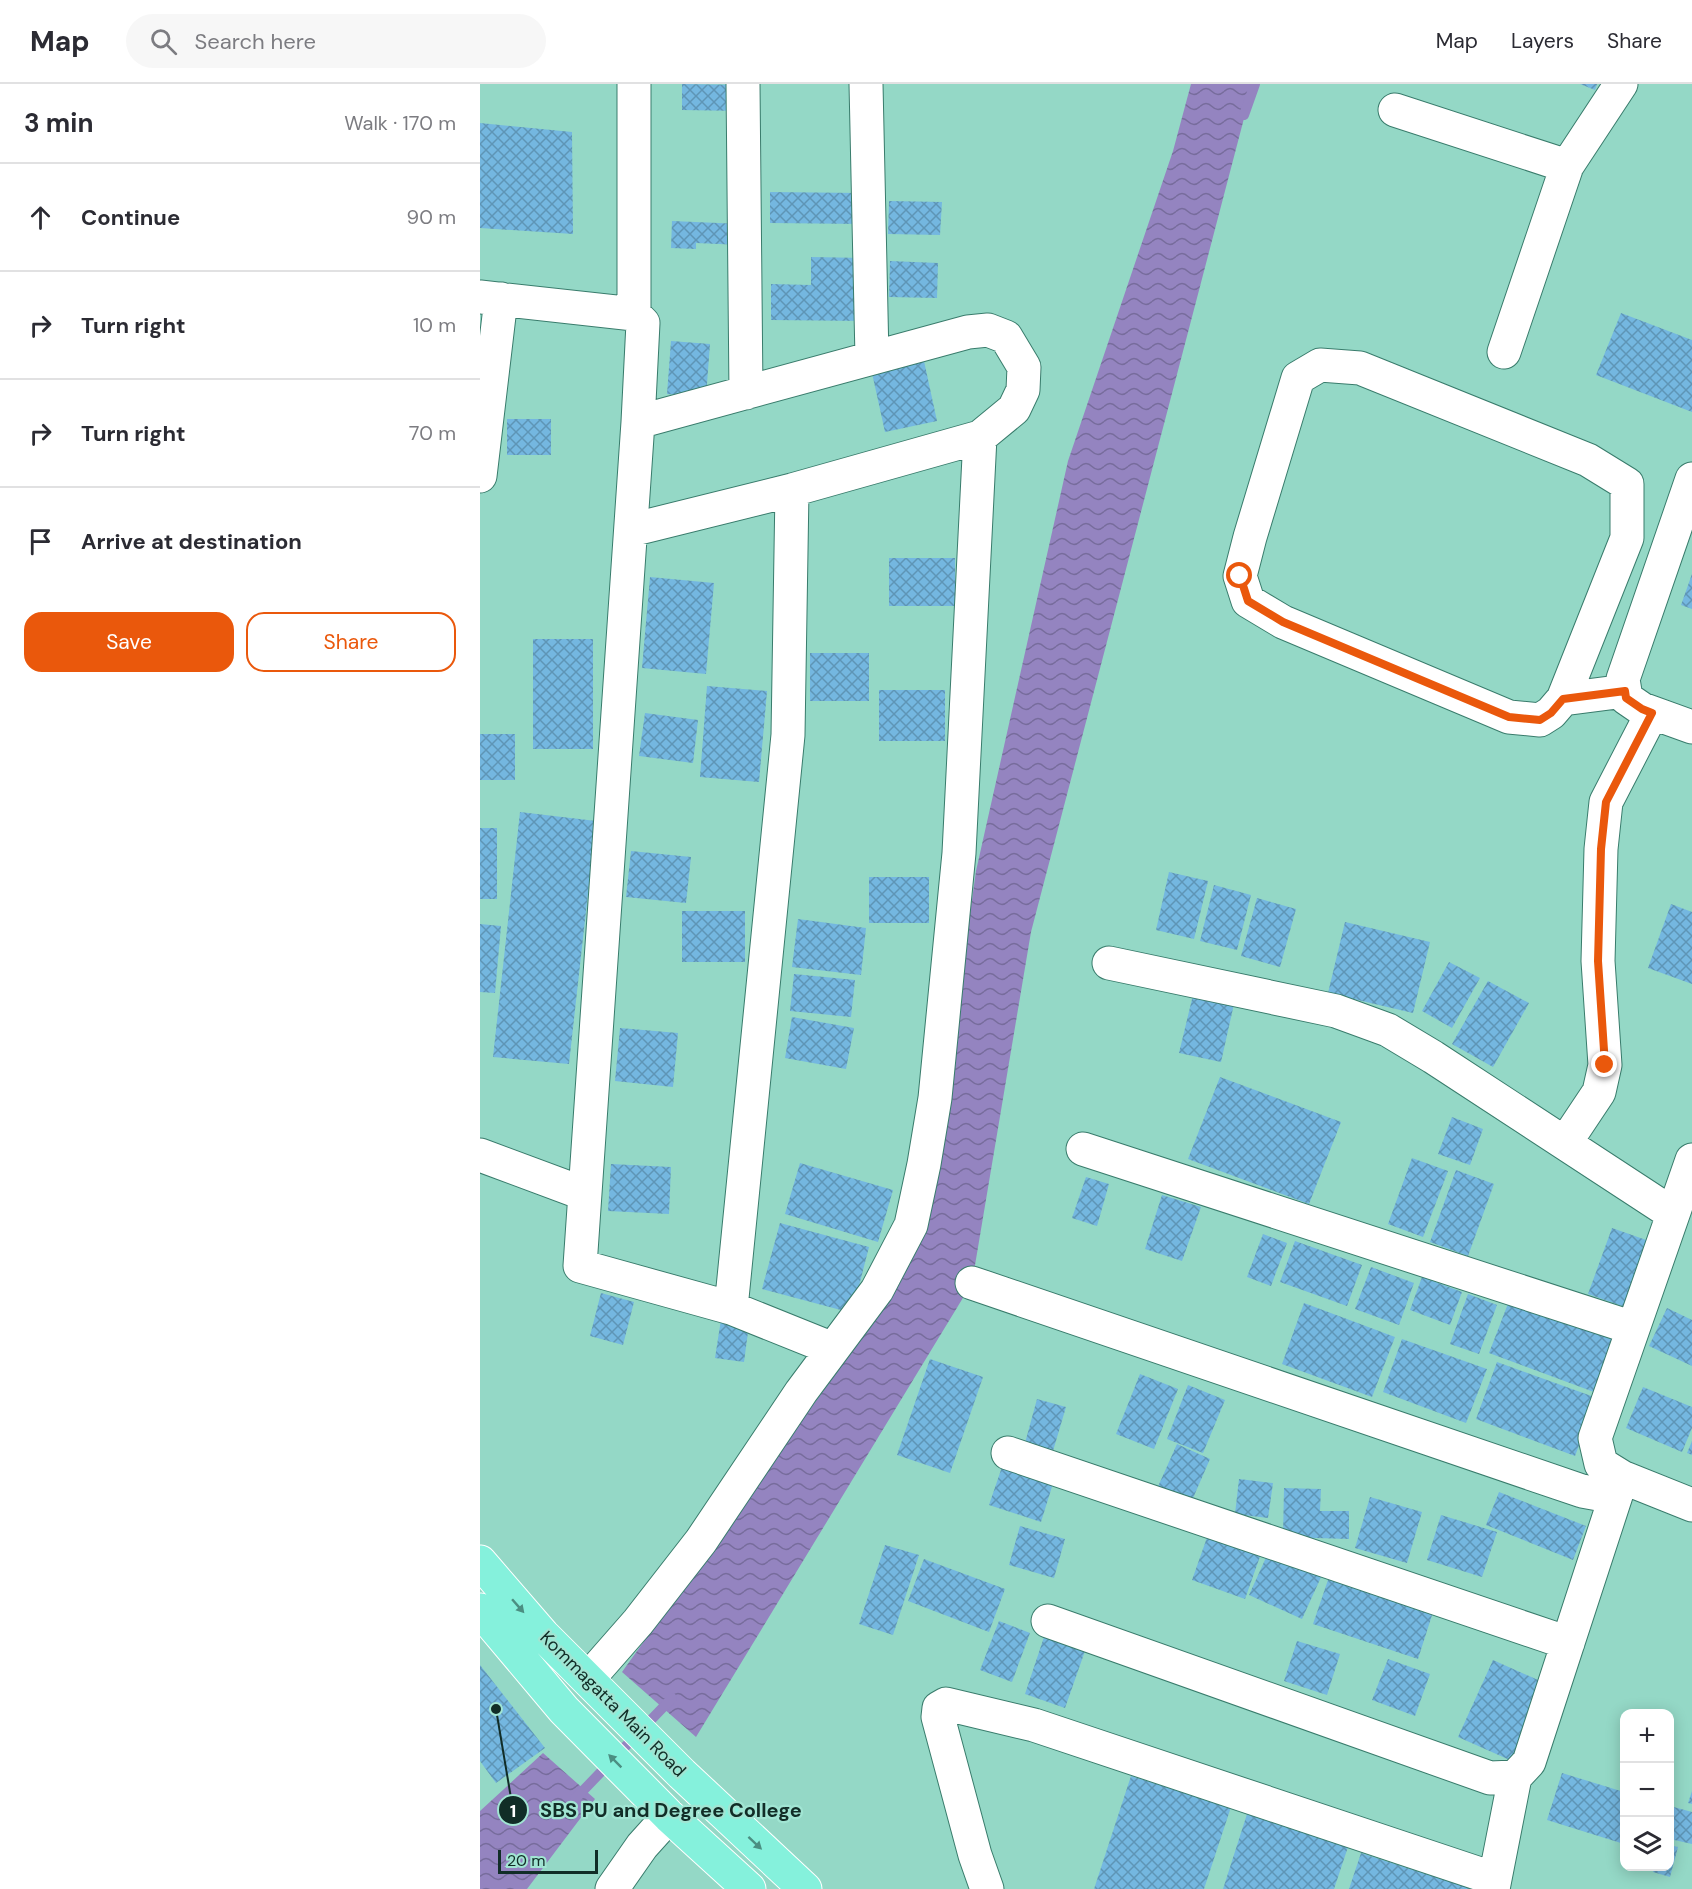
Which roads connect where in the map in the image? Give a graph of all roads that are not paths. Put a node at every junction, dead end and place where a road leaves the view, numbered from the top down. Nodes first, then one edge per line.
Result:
1 (634, 84) edge
2 (743, 84) edge
3 (866, 84) edge
4 (1621, 84) edge
5 (1395, 110) dead end
6 (1567, 166) junction
7 (490, 298) edge
8 (634, 314) junction
9 (1504, 352) dead end
10 (872, 358) junction
11 (746, 393) junction
12 (639, 422) junction
13 (980, 437) junction
14 (480, 476) edge
15 (792, 490) junction
16 (1688, 499) edge
17 (631, 530) junction
18 (1625, 691) junction
19 (1563, 699) junction
20 (1652, 713) junction
21 (1692, 727) edge
22 (1109, 963) dead end
23 (1565, 1143) junction
24 (1083, 1149) dead end
25 (480, 1155) edge
26 (1692, 1160) edge
27 (585, 1194) junction
28 (1673, 1214) junction
29 (972, 1283) dead end
30 (731, 1308) junction
31 (1633, 1328) junction
32 (833, 1349) junction
33 (1008, 1453) dead end
34 (1619, 1487) junction
35 (1692, 1505) edge
36 (480, 1562) edge
37 (480, 1610) edge
38 (1048, 1621) dead end
39 (1568, 1643) junction
40 (592, 1684) junction
41 (1515, 1777) junction
42 (662, 1810) junction
43 (1494, 1884) edge
44 (612, 1889) edge
45 (749, 1889) edge
46 (805, 1889) edge
47 (987, 1889) edge

1 - 8 street
2 - 11 street
3 - 10 street
4 - 6 street
5 - 6 street
6 - 9 street
7 - 8 street
7 - 14 street
8 - 12 street
10 - 11 street
10 - 13 street
11 - 12 street
12 - 17 street
13 - 15 street
13 - 32 street
15 - 17 street
15 - 30 street
16 - 18 street
17 - 27 street
18 - 19 street
18 - 20 street
19 - 19 street
20 - 21 street
20 - 23 street
22 - 23 street
23 - 28 street
24 - 31 street
25 - 27 street
26 - 28 street
27 - 30 street
28 - 31 street
29 - 34 street
30 - 32 street
31 - 34 street
32 - 40 street
33 - 39 street
34 - 35 street
34 - 39 street
36 -> 40 main road, Kommagatta Main Road
42 -> 37 main road, Kommagatta Main Road
38 - 41 street
39 - 41 street
40 -> 46 main road, Kommagatta Main Road
41 - 43 street
42 - 44 street
42 - 45 main road, Kommagatta Main Road
43 - 47 street

